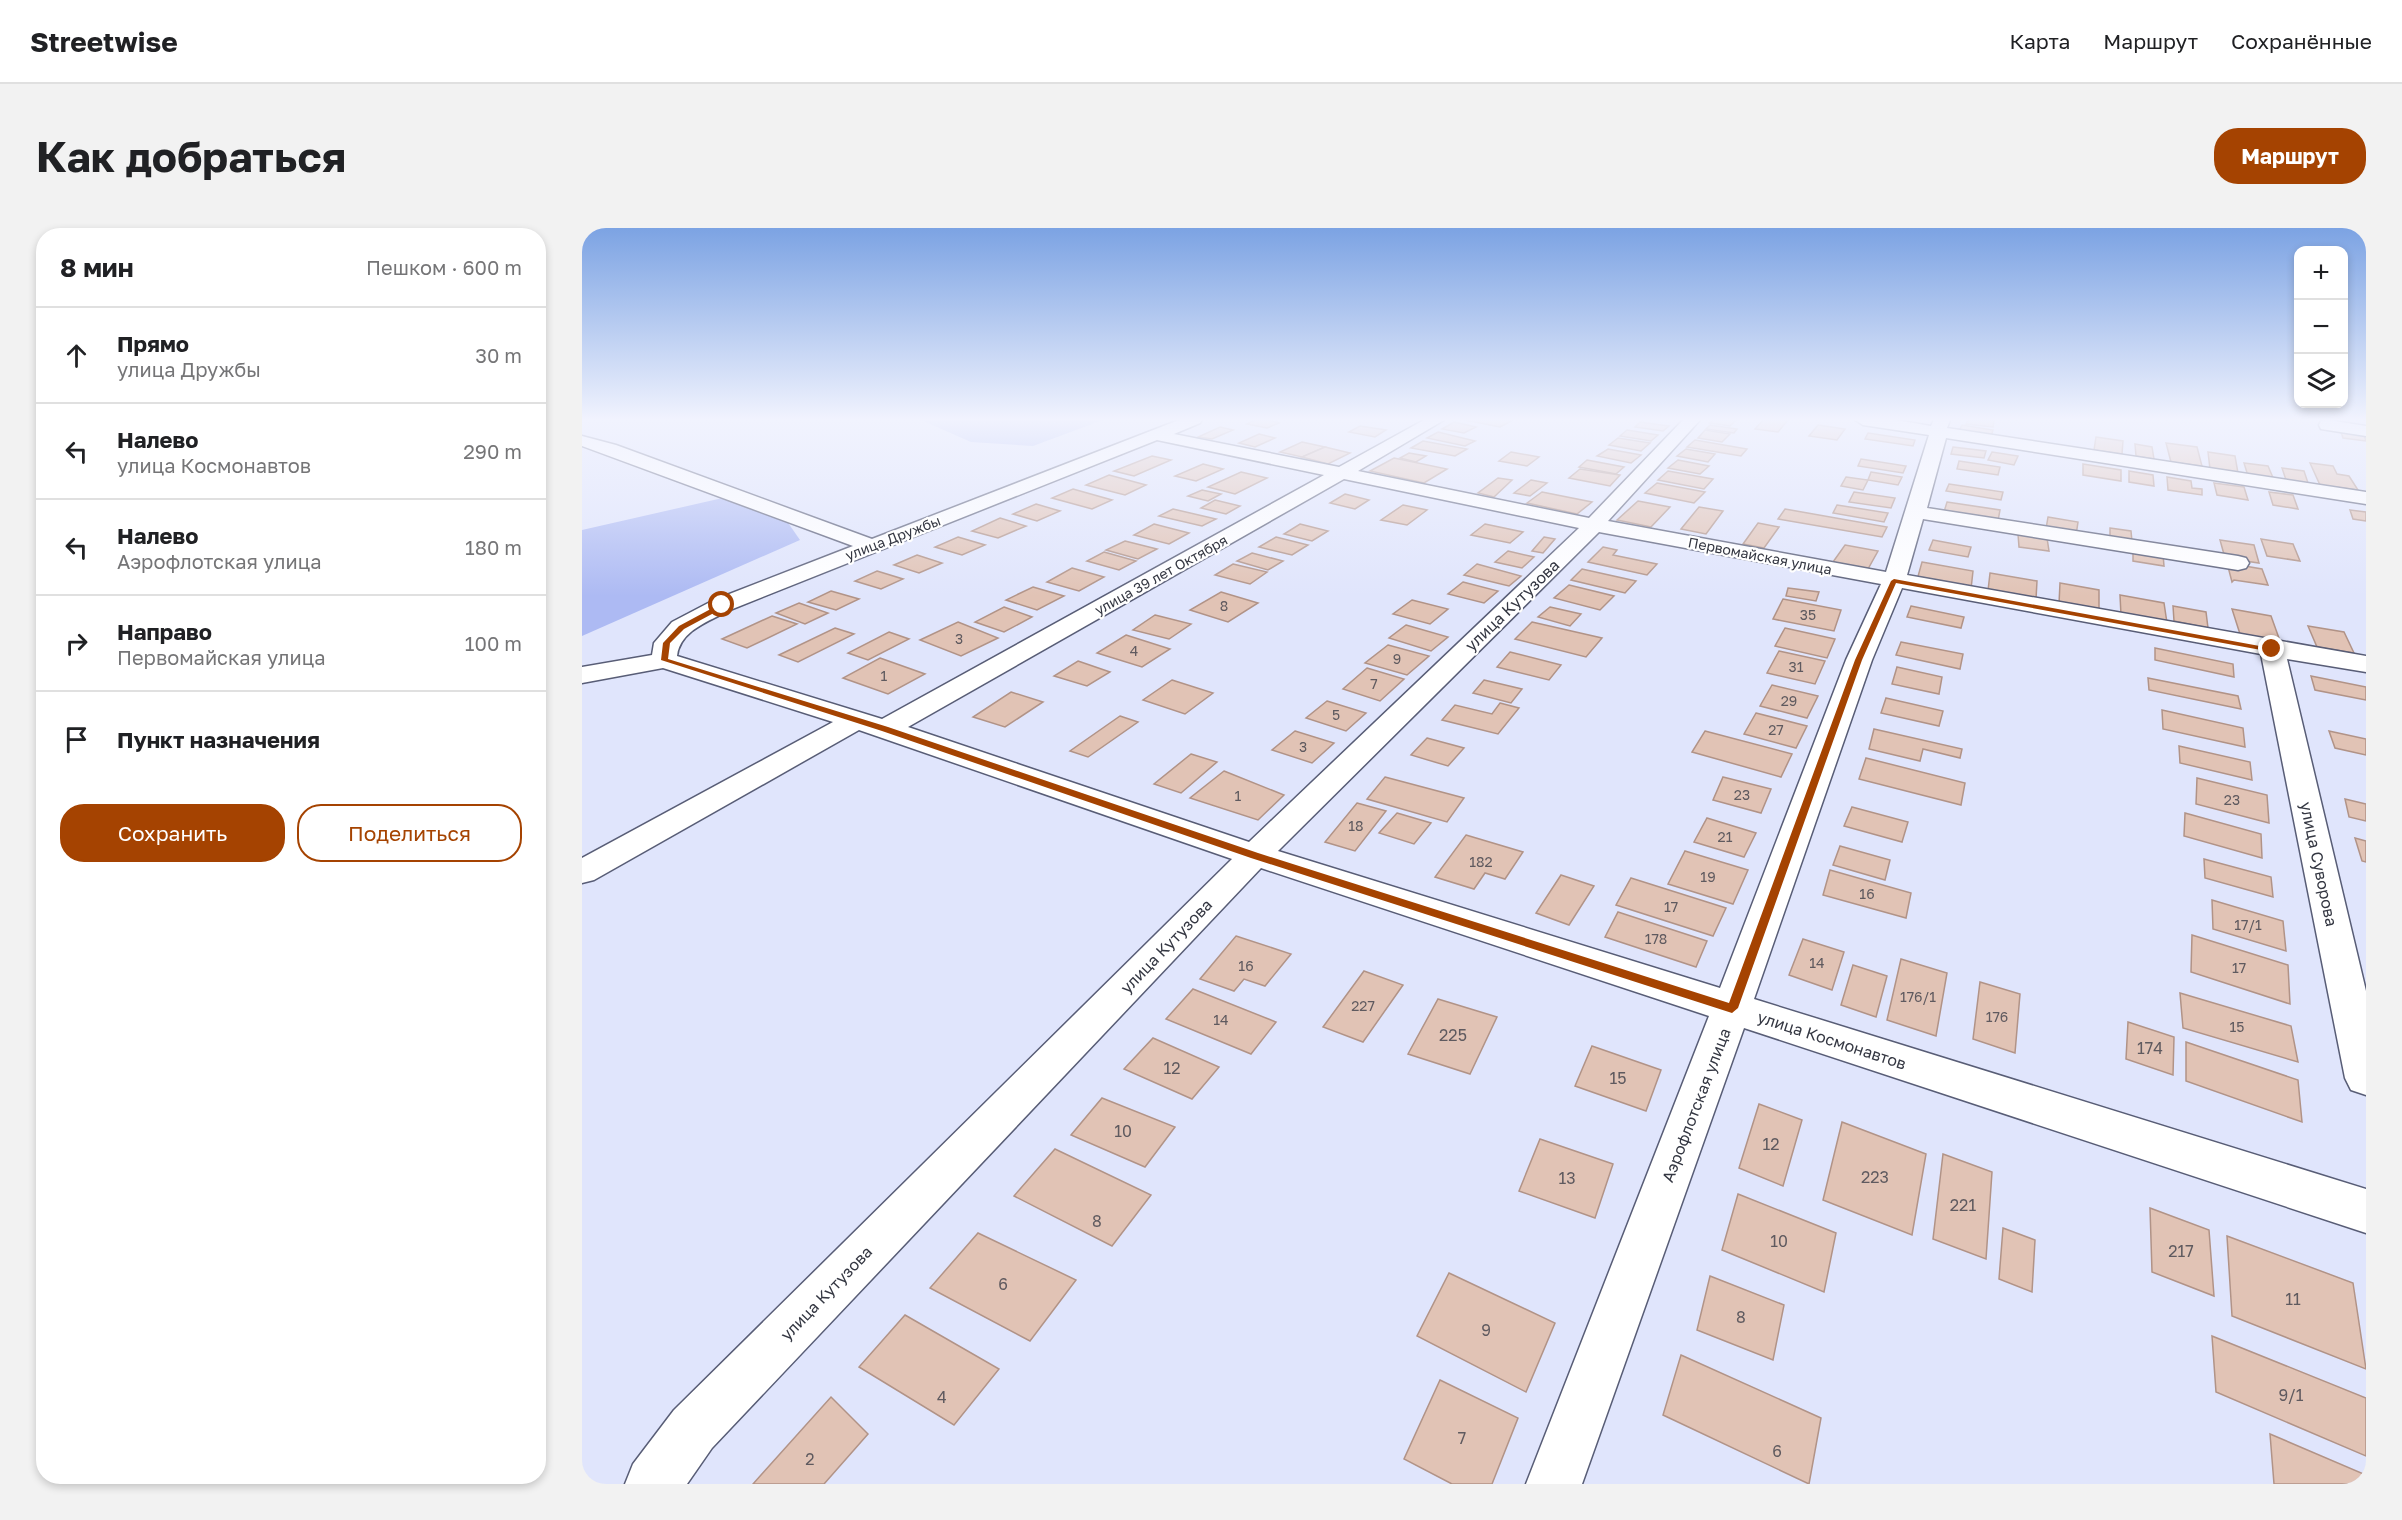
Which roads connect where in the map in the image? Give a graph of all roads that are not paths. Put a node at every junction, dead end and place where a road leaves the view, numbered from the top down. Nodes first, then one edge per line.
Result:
1 (692, 479) edge
2 (1044, 479) edge
3 (1332, 479) edge
4 (1370, 479) edge
5 (1637, 479) edge
6 (1926, 479) edge
7 (2251, 479) edge
8 (2366, 498) edge
9 (1916, 512) junction
10 (1594, 525) junction
11 (872, 546) junction
12 (2238, 563) dead end
13 (1894, 581) junction
14 (2272, 649) junction
15 (665, 651) junction
16 (2366, 664) edge
17 (582, 675) edge
18 (871, 725) junction
19 (1255, 855) junction
20 (582, 872) edge
21 (1732, 1008) junction
22 (2366, 1078) edge
23 (2366, 1211) edge
24 (653, 1484) edge
25 (1554, 1484) edge

1 - 11 street
2 - 11 street, улица Дружбы
3 - 18 street, улица 39 лет Октября
4 - 10 street, Первомайская улица
5 - 10 street, улица Кутузова
6 - 9 street, Аэрофлотская улица
7 - 8 street
9 - 12 street
9 - 13 street, Аэрофлотская улица
10 - 13 street, Первомайская улица
10 - 19 street, улица Кутузова
11 - 15 street, улица Дружбы
13 - 14 street, Первомайская улица
13 - 21 street, Аэрофлотская улица
14 - 16 street, Первомайская улица
14 - 22 street, улица Суворова
15 - 17 street
15 - 18 street, улица Космонавтов
18 - 19 street, улица Космонавтов
18 - 20 street, улица 39 лет Октября
19 - 21 street, улица Космонавтов
19 - 24 street, улица Кутузова
21 - 23 street, улица Космонавтов
21 - 25 street, Аэрофлотская улица

